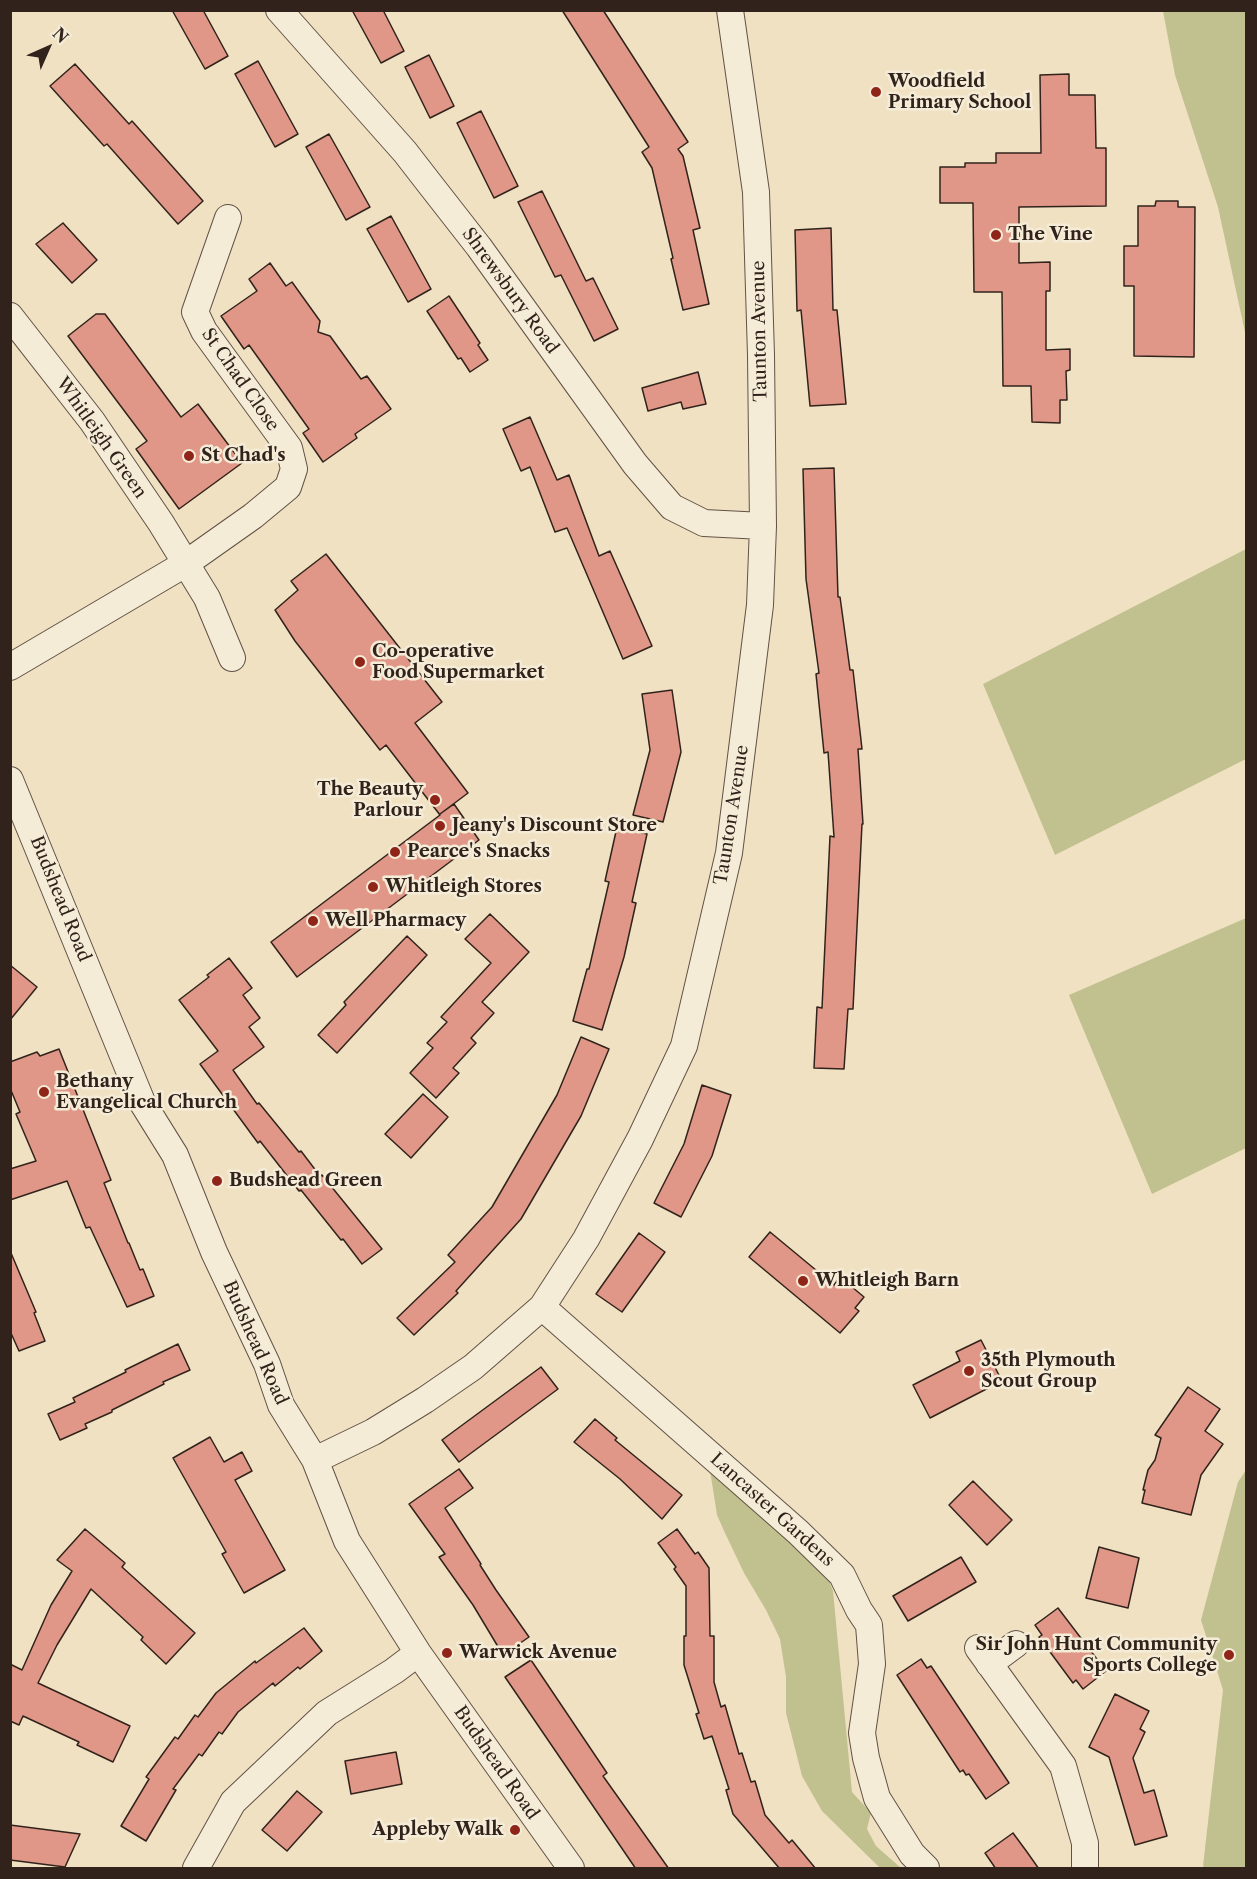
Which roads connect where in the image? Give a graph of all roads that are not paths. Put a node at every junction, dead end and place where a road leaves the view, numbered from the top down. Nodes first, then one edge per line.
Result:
1 (279, 10) edge
2 (730, 10) edge
3 (228, 218) dead end
4 (10, 316) edge
5 (763, 526) junction
6 (185, 564) junction
7 (232, 658) dead end
8 (10, 667) edge
9 (10, 780) edge
10 (542, 1307) junction
11 (315, 1460) junction
12 (1016, 1644) dead end
13 (418, 1653) junction
14 (196, 1869) edge
15 (571, 1869) edge
16 (926, 1869) edge
17 (1084, 1869) edge

1 - 5 street, Shrewsbury Road
2 - 5 street, Taunton Avenue
3 - 6 street, St Chad Close
4 - 6 street, Whitleigh Green
5 - 10 street, Taunton Avenue
6 - 7 street, Whitleigh Green
6 - 8 street
9 - 11 street, Budshead Road
10 - 11 street, Taunton Avenue
10 - 16 street, Lancaster Gardens
11 - 13 street, Budshead Road
12 - 17 street
13 - 14 street
13 - 15 street, Budshead Road

